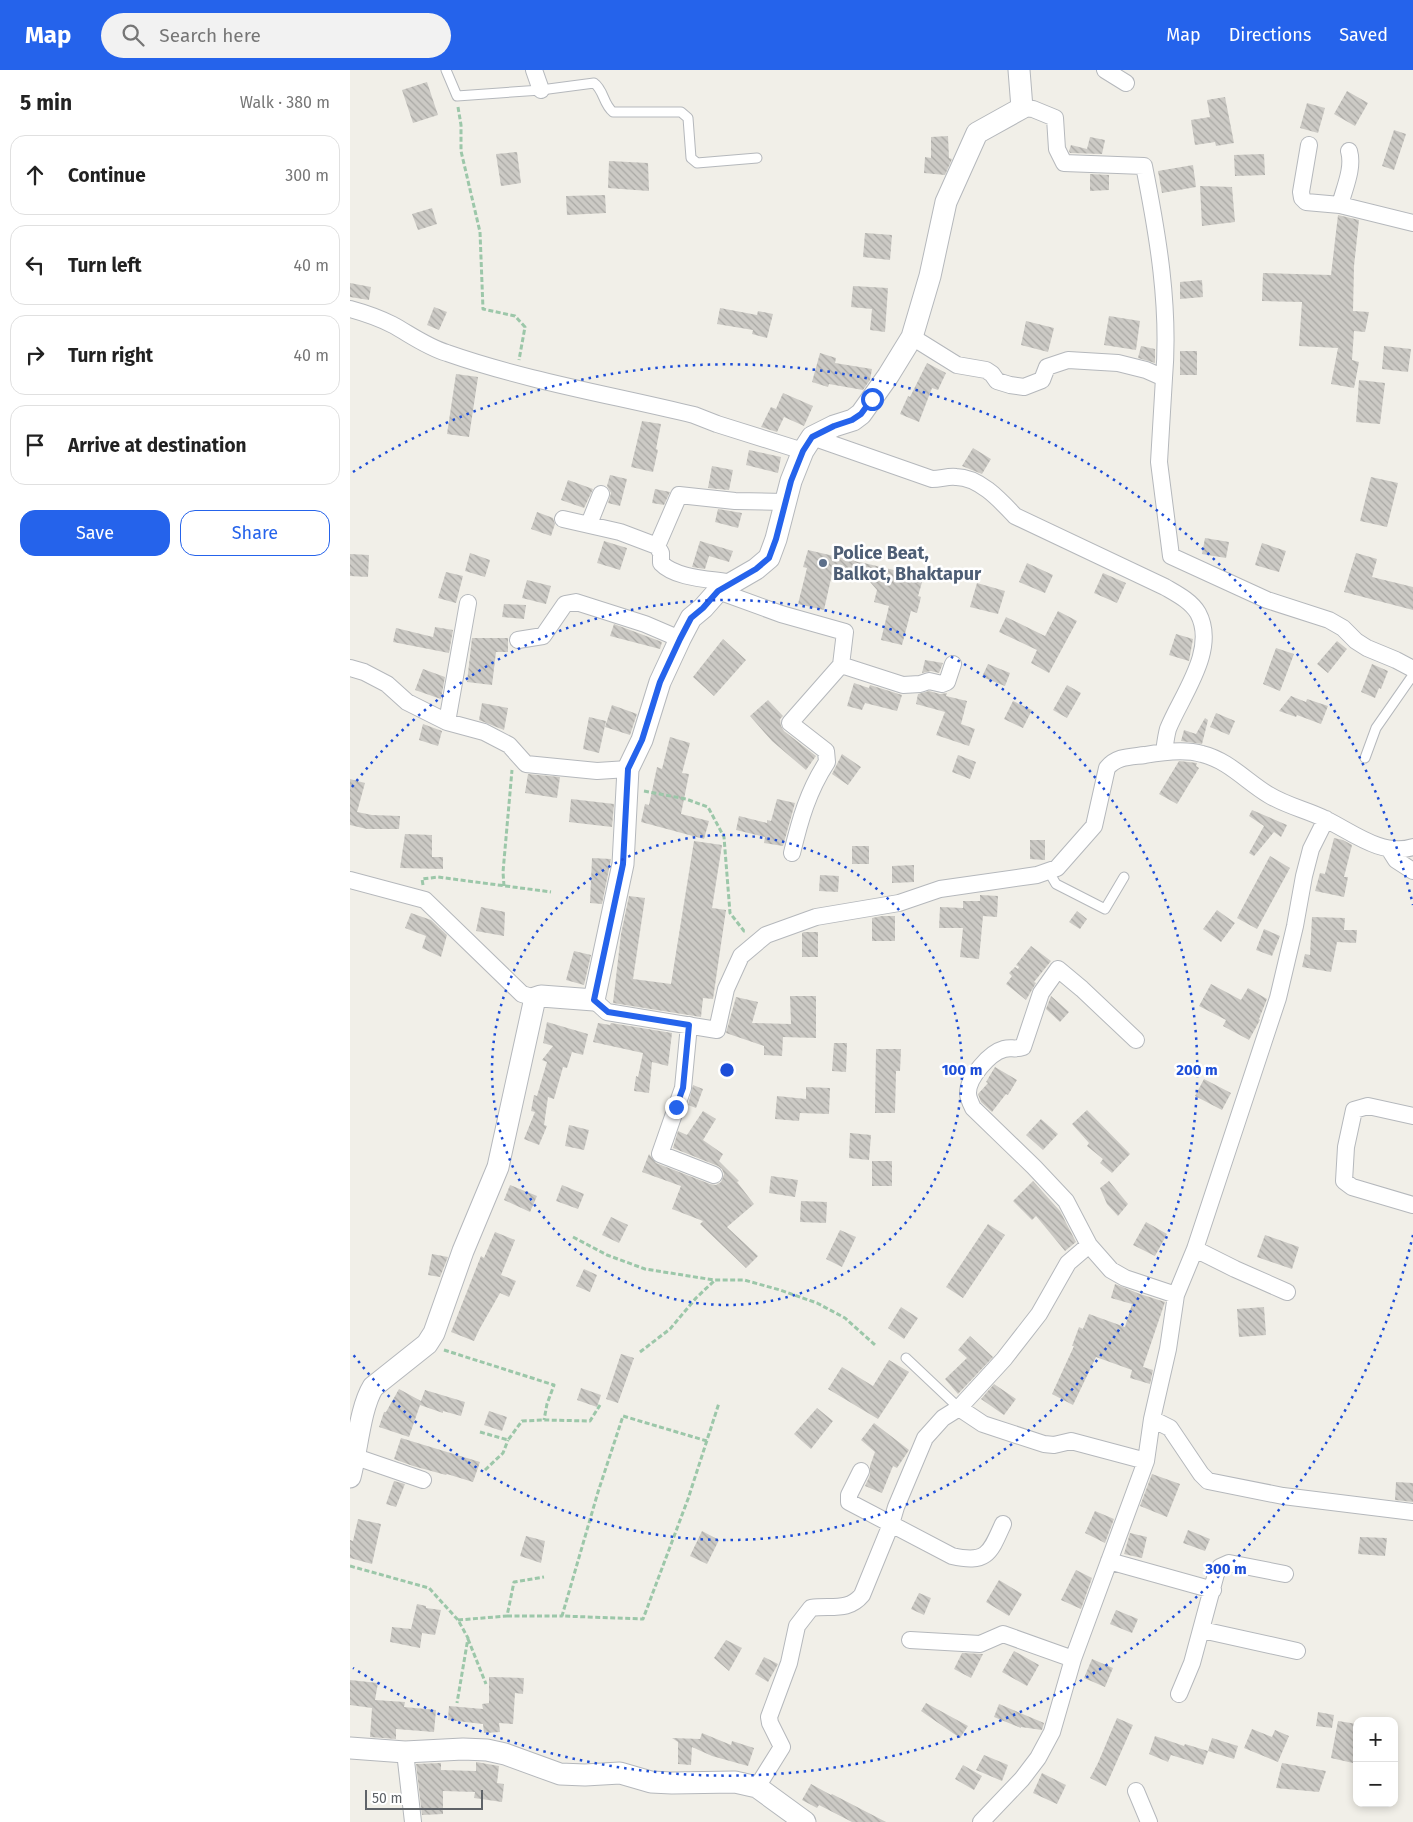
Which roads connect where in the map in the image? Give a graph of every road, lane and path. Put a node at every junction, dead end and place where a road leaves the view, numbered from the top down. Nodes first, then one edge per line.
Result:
1 (446, 70) edge
2 (534, 70) edge
3 (1019, 70) edge
4 (1105, 70) edge
5 (1126, 83) dead end
6 (541, 90) junction
7 (456, 96) junction
8 (1022, 108) junction
9 (1309, 145) dead end
10 (1349, 151) dead end
11 (757, 158) dead end
12 (1340, 205) junction
13 (1413, 223) edge
14 (350, 309) edge
15 (912, 337) junction
16 (516, 373) junction
17 (1164, 378) junction
18 (808, 444) junction
19 (601, 494) dead end
20 (785, 502) junction
21 (562, 518) dead end
22 (589, 524) junction
23 (657, 546) junction
24 (725, 587) junction
25 (468, 603) dead end
26 (680, 639) junction
27 (518, 640) dead end
28 (953, 664) dead end
29 (841, 665) junction
30 (350, 668) edge
31 (1413, 669) edge
32 (1413, 675) edge
33 (447, 722) junction
34 (513, 749) junction
35 (1164, 752) junction
36 (1365, 758) dead end
37 (628, 778) junction
38 (1326, 819) junction
39 (1413, 847) edge
40 (1389, 849) junction
41 (792, 853) dead end
42 (1049, 872) junction
43 (1413, 872) edge
44 (1124, 877) dead end
45 (350, 880) edge
46 (504, 886) junction
47 (551, 892) dead end
48 (425, 900) junction
49 (766, 935) junction
50 (535, 998) junction
51 (594, 1000) junction
52 (689, 1025) junction
53 (1136, 1040) dead end
54 (1413, 1116) edge
55 (714, 1175) dead end
56 (1413, 1205) edge
57 (573, 1237) dead end
58 (1089, 1246) junction
59 (1195, 1249) junction
60 (714, 1280) junction
61 (1287, 1292) dead end
62 (1176, 1295) junction
63 (427, 1344) junction
64 (875, 1345) dead end
65 (640, 1352) dead end
66 (906, 1358) dead end
67 (600, 1404) dead end
68 (719, 1404) dead end
69 (959, 1408) junction
70 (1152, 1419) junction
71 (544, 1420) junction
72 (480, 1432) dead end
73 (508, 1440) junction
74 (707, 1441) junction
75 (1146, 1461) junction
76 (353, 1467) edge
77 (485, 1470) dead end
78 (861, 1472) dead end
79 (423, 1480) dead end
80 (1413, 1512) edge
81 (891, 1524) junction
82 (1003, 1524) dead end
83 (1109, 1561) junction
84 (350, 1566) edge
85 (1285, 1574) dead end
86 (544, 1577) dead end
87 (1212, 1590) junction
88 (507, 1616) junction
89 (562, 1616) junction
90 (458, 1620) junction
91 (1202, 1630) junction
92 (468, 1638) junction
93 (910, 1640) dead end
94 (1297, 1651) dead end
95 (1073, 1659) junction
96 (486, 1684) dead end
97 (1179, 1694) dead end
98 (458, 1703) dead end
99 (350, 1748) edge
100 (405, 1752) junction
101 (757, 1787) junction
102 (1136, 1791) dead end
103 (413, 1822) edge
104 (805, 1822) edge
105 (981, 1822) edge
106 (1149, 1822) edge

1 - 7 lane
2 - 6 street
3 - 8 street
4 - 5 street
6 - 7 lane
6 - 11 lane
7 - 16 path
8 - 15 street
8 - 17 street
9 - 12 street
10 - 12 street
12 - 13 street
14 - 16 street
15 - 17 street
15 - 18 street
16 - 18 street
17 - 31 street
18 - 20 street
18 - 35 street
19 - 22 street
20 - 23 street
20 - 24 street
21 - 22 street
22 - 23 street
23 - 24 street
24 - 26 street
24 - 29 street
25 - 33 street
26 - 27 street
26 - 37 street
28 - 29 street
29 - 41 street
30 - 33 street
32 - 36 lane
33 - 34 street
34 - 37 street
34 - 46 path
35 - 38 street
35 - 42 street
37 - 49 path
37 - 51 street
38 - 40 street
38 - 59 street
39 - 40 street
40 - 43 street
42 - 44 lane
42 - 49 street
45 - 48 street
46 - 47 path
46 - 48 path
48 - 50 street
49 - 52 street
50 - 51 street
50 - 63 street
51 - 52 street
52 - 55 street
53 - 58 street
54 - 56 street
57 - 60 path
58 - 62 street
58 - 69 street
59 - 61 street
59 - 62 street
60 - 64 path
60 - 65 path
62 - 70 street
63 - 71 path
63 - 76 street
66 - 69 lane
67 - 71 path
68 - 74 path
69 - 75 street
69 - 81 street
70 - 75 street
70 - 80 street
71 - 73 path
72 - 73 path
73 - 77 path
74 - 89 path
74 - 89 path
75 - 83 street
76 - 79 street
78 - 81 street
81 - 82 street
81 - 101 street
83 - 87 street
83 - 95 street
84 - 90 path
85 - 87 street
86 - 88 path
87 - 91 street
88 - 89 path
88 - 90 path
90 - 92 path
91 - 94 street
91 - 97 street
92 - 96 path
92 - 98 path
93 - 95 street
95 - 105 street
99 - 100 street
100 - 101 street
100 - 103 street
101 - 104 street
102 - 106 street

